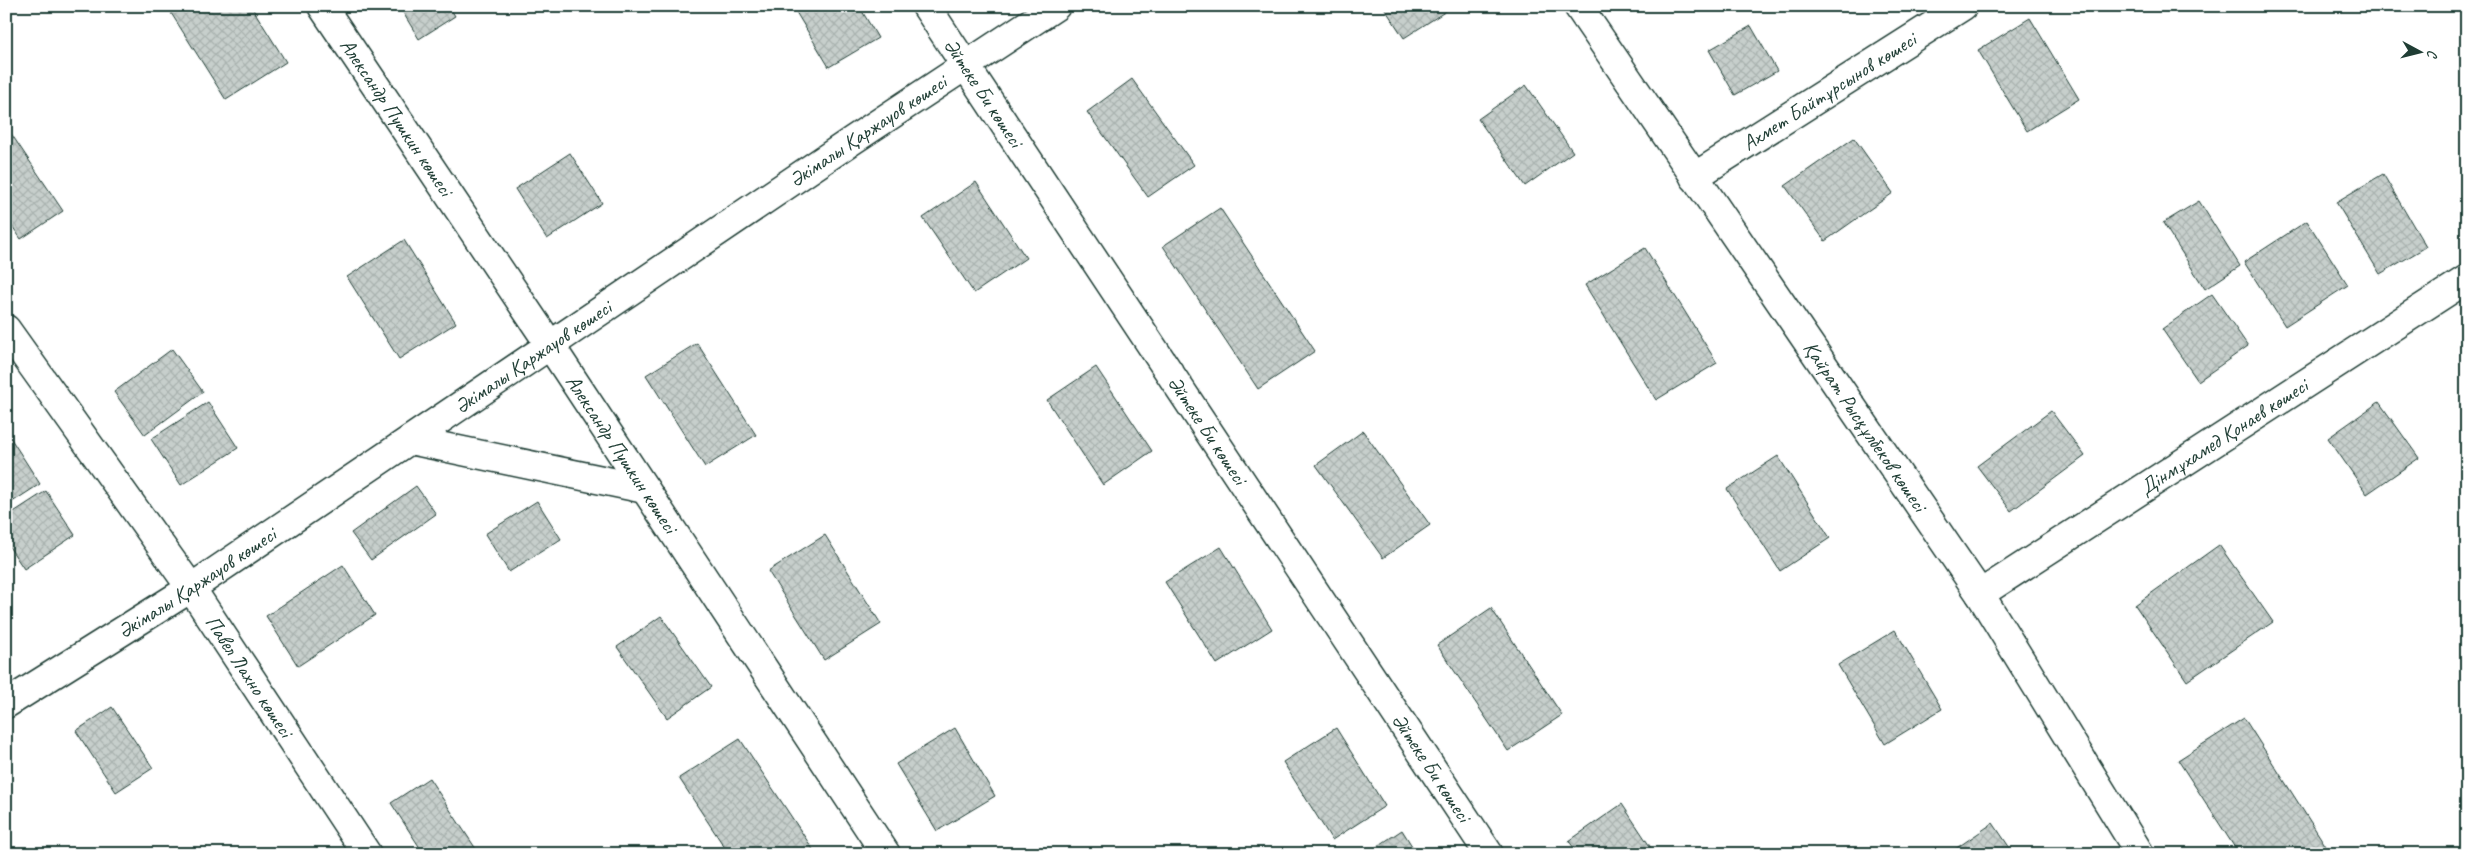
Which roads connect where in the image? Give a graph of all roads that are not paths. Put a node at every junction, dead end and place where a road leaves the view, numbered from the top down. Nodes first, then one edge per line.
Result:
1 (322, 6) edge
2 (926, 6) edge
3 (1056, 6) edge
4 (1578, 6) edge
5 (1963, 6) edge
6 (965, 66) junction
7 (1694, 177) junction
8 (2467, 279) edge
9 (6, 329) edge
10 (550, 345) junction
11 (410, 440) junction
12 (645, 489) junction
13 (191, 588) junction
14 (1980, 594) junction
15 (6, 704) edge
16 (367, 854) edge
17 (886, 854) edge
18 (1489, 854) edge
19 (2140, 854) edge

1 - 10 street, Александр Пушкин көшесі
2 - 6 street, Әйтеке Би көшесі
3 - 6 street, Әкімалы Қаржауов көшесі
4 - 7 street, Қайрат Рысқұлбеков көшесі
5 - 7 street, Ахмет Байтұрсынов көшесі
6 - 10 street, Әкімалы Қаржауов көшесі
6 - 18 street, Әйтеке Би көшесі
7 - 14 street, Қайрат Рысқұлбеков көшесі
8 - 14 street, Дінмұхамед Қонаев көшесі
9 - 13 street, Павел Лахно көшесі
10 - 11 street, Әкімалы Қаржауов көшесі
10 - 12 street, Александр Пушкин көшесі
11 - 12 street
11 - 13 street, Әкімалы Қаржауов көшесі
12 - 17 street, Александр Пушкин көшесі
13 - 15 street, Әкімалы Қаржауов көшесі
13 - 16 street, Павел Лахно көшесі
14 - 19 street, Қайрат Рысқұлбеков көшесі

